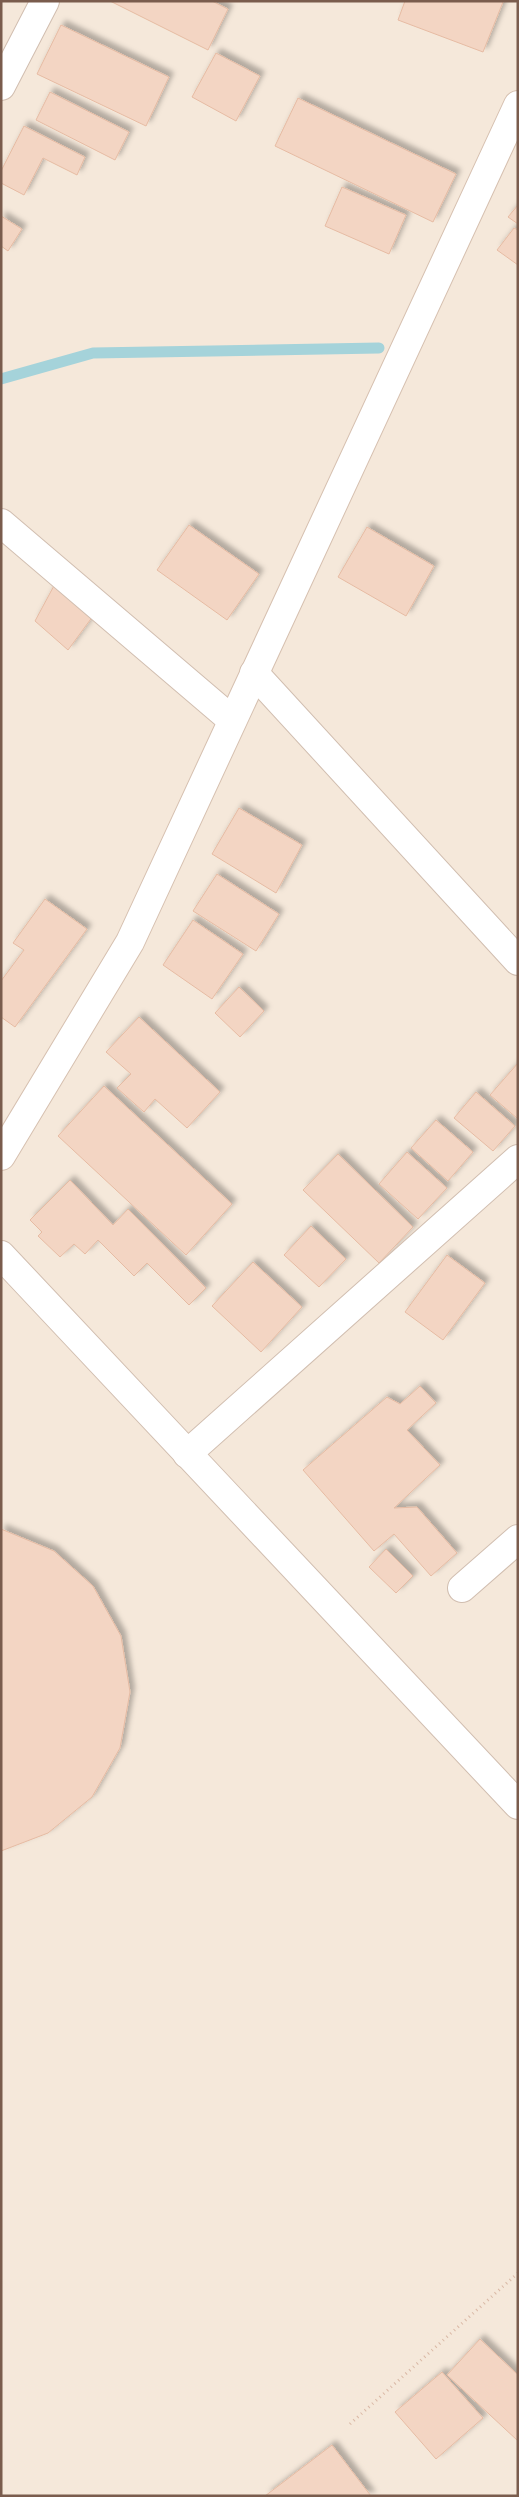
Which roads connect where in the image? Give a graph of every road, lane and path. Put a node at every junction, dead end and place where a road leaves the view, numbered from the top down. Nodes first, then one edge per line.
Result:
1 (45, 1) edge
2 (1, 86) edge
3 (518, 105) edge
4 (1, 524) edge
5 (254, 673) junction
6 (232, 720) junction
7 (518, 961) edge
8 (1, 1156) edge
9 (518, 1160) edge
10 (1, 1255) edge
11 (187, 1454) junction
12 (518, 1539) edge
13 (462, 1588) dead end
14 (518, 1805) edge
15 (518, 2273) edge
16 (350, 2424) dead end

1 - 2 street
3 - 5 street
4 - 6 street
5 - 6 street
5 - 7 street
6 - 8 street
9 - 11 street
10 - 11 street
11 - 14 street
12 - 13 street
15 - 16 path

